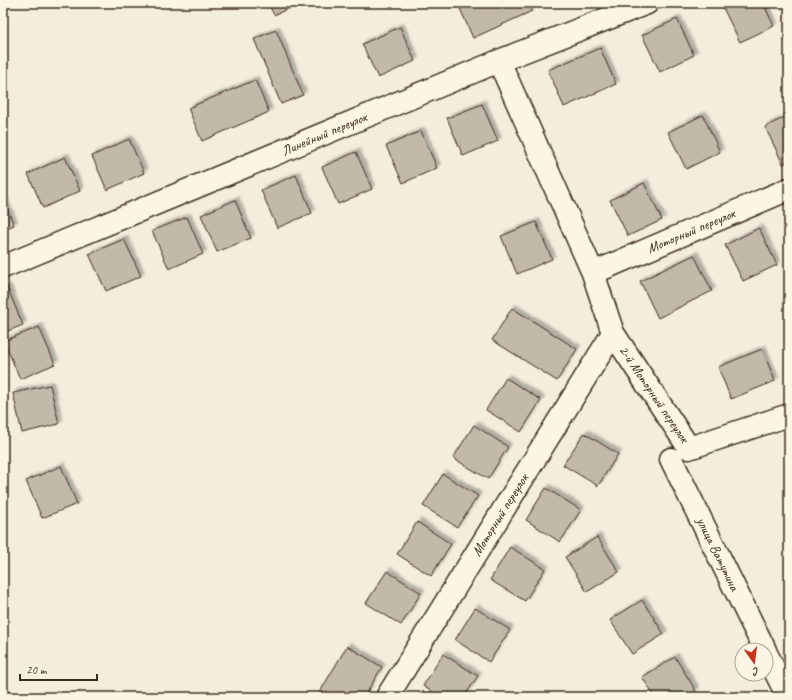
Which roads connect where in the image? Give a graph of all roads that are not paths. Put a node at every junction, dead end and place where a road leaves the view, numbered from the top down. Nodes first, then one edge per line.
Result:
1 (647, 3) edge
2 (500, 61) junction
3 (789, 189) edge
4 (3, 267) edge
5 (593, 272) junction
6 (613, 333) junction
7 (789, 415) edge
8 (671, 459) dead end
9 (761, 642) edge
10 (774, 669) edge
11 (387, 697) edge
12 (788, 697) edge

1 - 2 street, Линейный переулок
2 - 4 street, Линейный переулок
2 - 5 street
3 - 5 street, Моторный переулок
5 - 6 street
6 - 7 street, 2-й Моторный переулок
6 - 11 street, Моторный переулок
8 - 9 street, улица Ватутина
10 - 12 street, улица Ватутина

